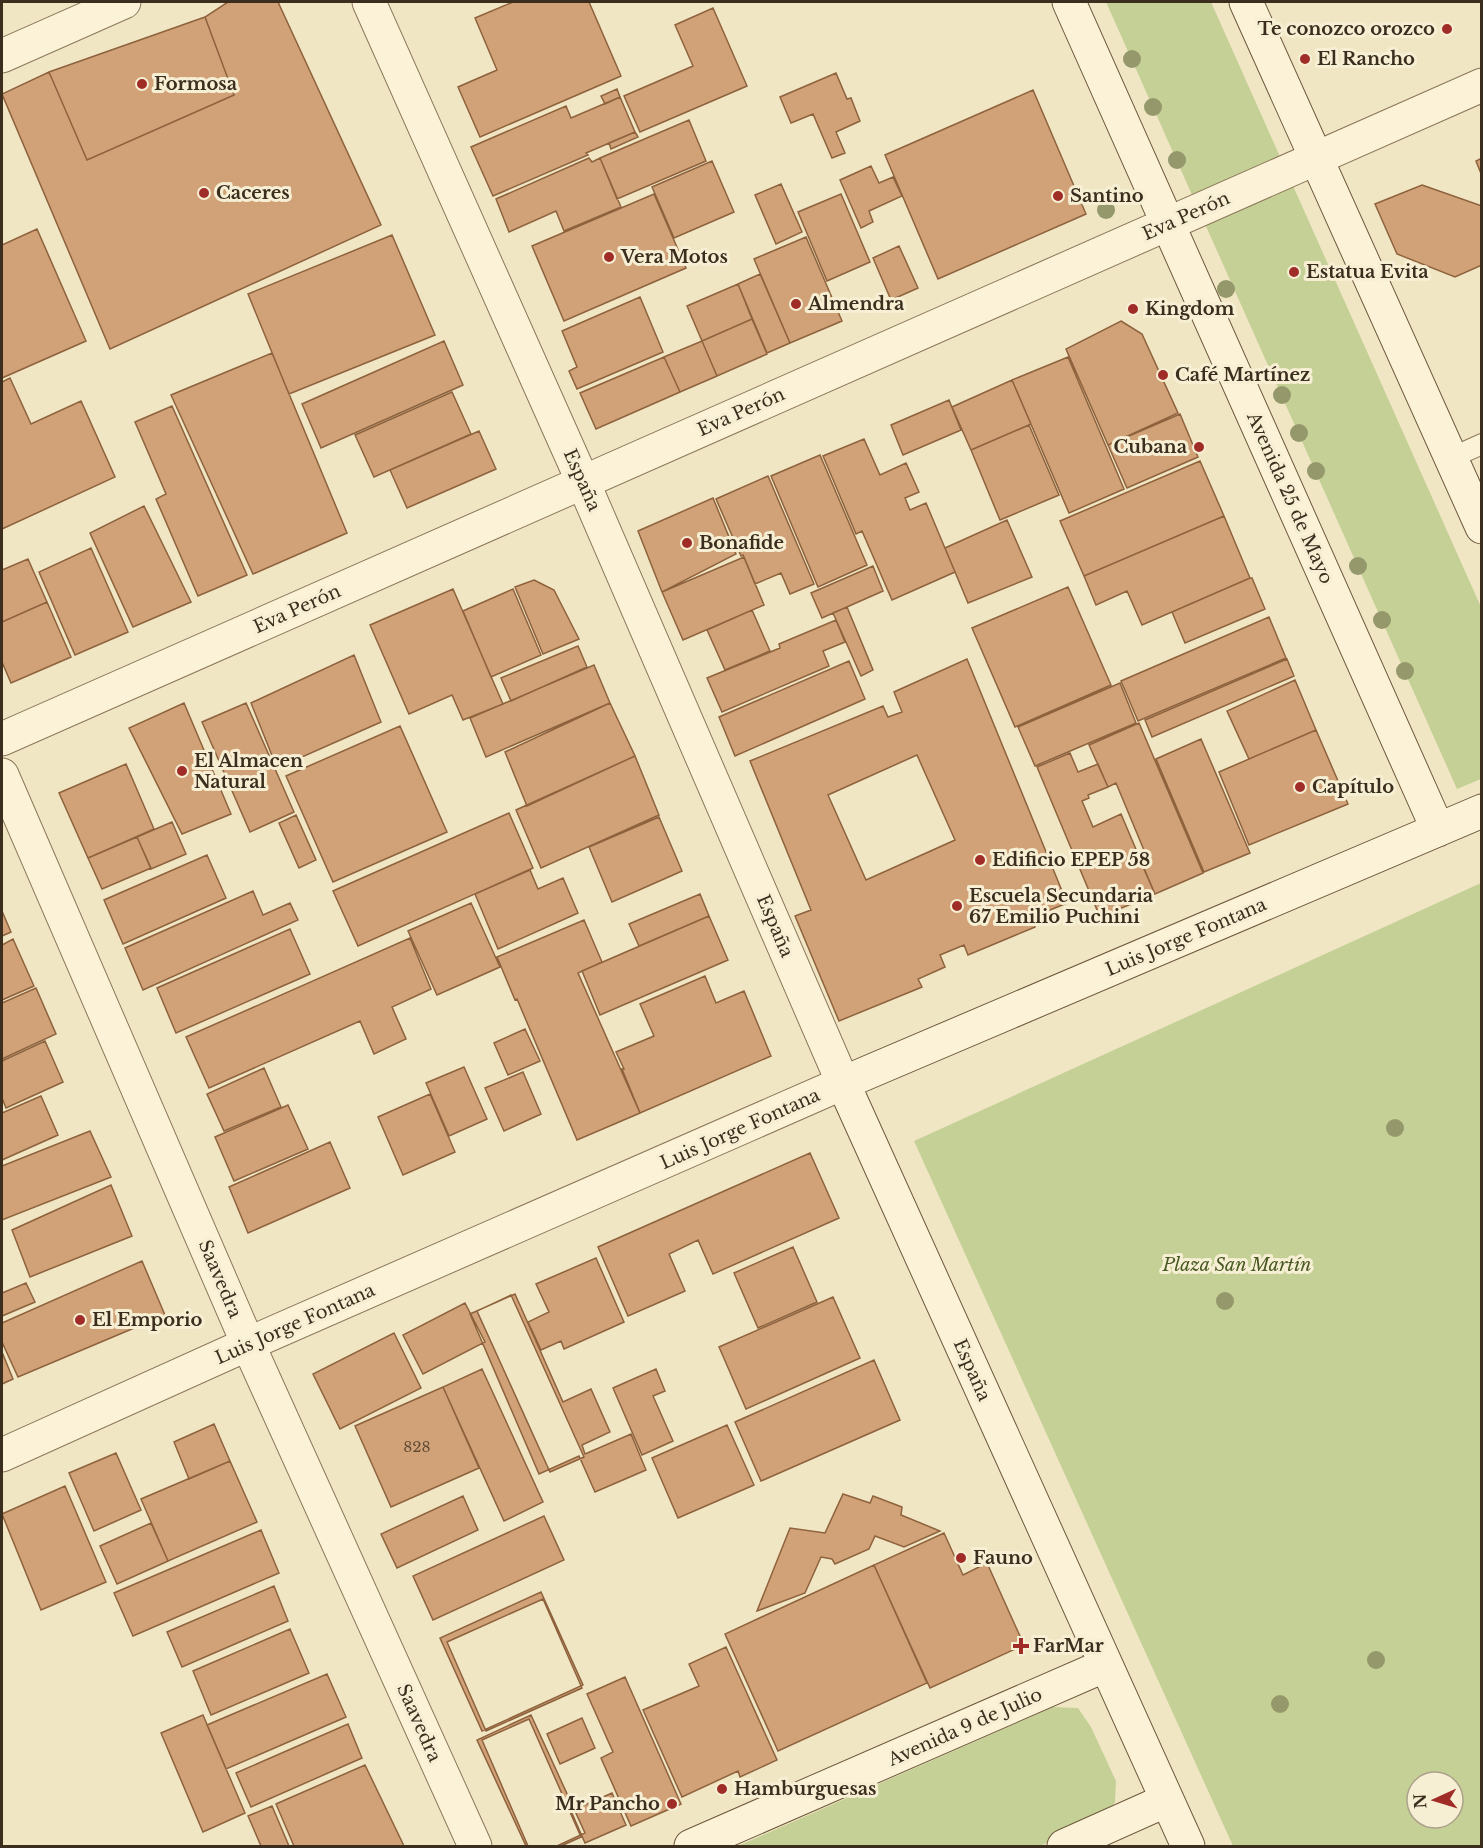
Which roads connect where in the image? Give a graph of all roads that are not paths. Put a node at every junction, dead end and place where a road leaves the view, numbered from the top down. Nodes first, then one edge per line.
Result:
1 (124, 2) edge
2 (369, 2) edge
3 (1069, 2) edge
4 (1246, 2) edge
5 (2, 56) edge
6 (1482, 85) edge
7 (1316, 159) junction
8 (1168, 223) junction
9 (1482, 444) edge
10 (1451, 458) junction
11 (583, 482) junction
12 (1482, 527) edge
13 (2, 739) edge
14 (2, 775) edge
15 (1482, 811) edge
16 (1438, 830) junction
17 (843, 1083) junction
18 (248, 1344) junction
19 (2, 1455) edge
20 (1106, 1665) junction
21 (1167, 1800) junction
22 (475, 1846) edge
23 (692, 1846) edge
24 (1064, 1846) edge
25 (1188, 1846) edge

1 - 5 street
2 - 11 street, España
3 - 8 street, Avenida 25 de Mayo
4 - 7 street
6 - 7 street, Eva Perón
7 - 8 street, Eva Perón
7 - 10 street
8 - 11 street, Eva Perón
8 - 16 street, Avenida 25 de Mayo
9 - 10 lane
10 - 12 street
11 - 13 street, Eva Perón
11 - 17 street, España
14 - 18 street, Saavedra
15 - 16 street, Luis Jorge Fontana
16 - 17 street, Luis Jorge Fontana
17 - 18 street, Luis Jorge Fontana
17 - 20 street, España
18 - 19 street, Luis Jorge Fontana
18 - 22 street, Saavedra
20 - 21 street, España
20 - 23 street, Avenida 9 de Julio
21 - 24 street
21 - 25 street, España

